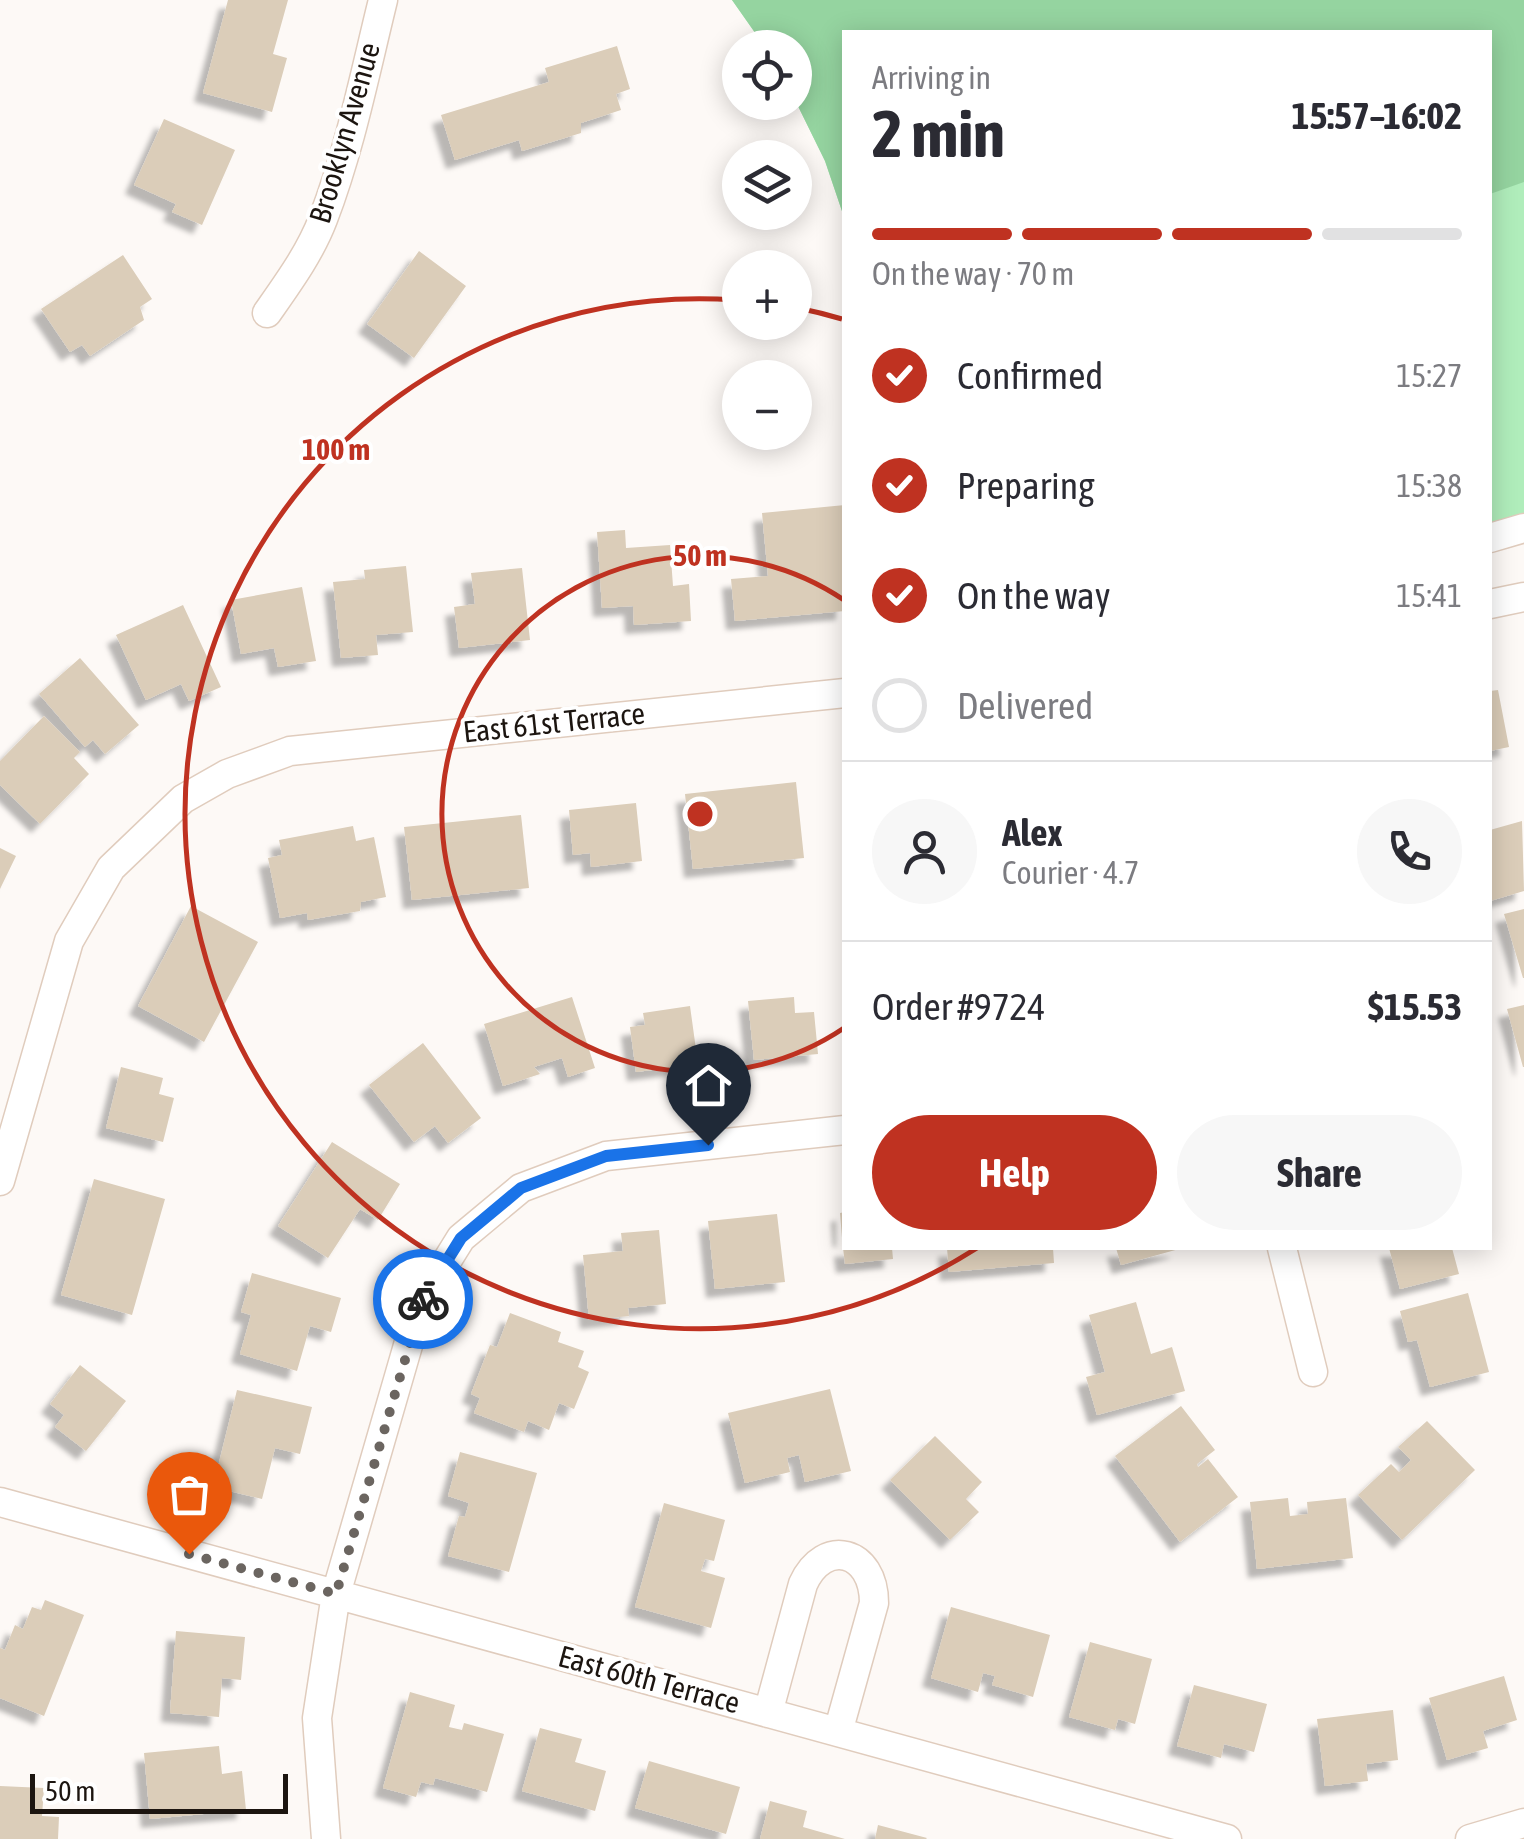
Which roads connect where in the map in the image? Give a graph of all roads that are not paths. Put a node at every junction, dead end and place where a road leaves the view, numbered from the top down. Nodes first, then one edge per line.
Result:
1 (383, 0) edge
2 (267, 312) dead end
3 (1524, 528) edge
4 (1492, 537) edge
5 (1524, 597) edge
6 (1492, 604) edge
7 (842, 693) edge
8 (842, 1130) edge
9 (0, 1181) edge
10 (1282, 1250) edge
11 (1313, 1372) dead end
12 (0, 1502) edge
13 (336, 1594) junction
14 (768, 1713) junction
15 (838, 1732) junction
16 (1524, 1823) edge
17 (326, 1839) edge
18 (1226, 1839) edge
19 (1470, 1839) edge

1 - 2 street, Brooklyn Avenue
3 - 4 street
5 - 6 street
7 - 9 street, East 61st Terrace
8 - 13 street
10 - 11 street
12 - 13 street, East 60th Terrace
13 - 14 street, East 60th Terrace
13 - 17 street
14 - 15 street
14 - 15 street, East 60th Terrace
15 - 18 street
16 - 19 street

